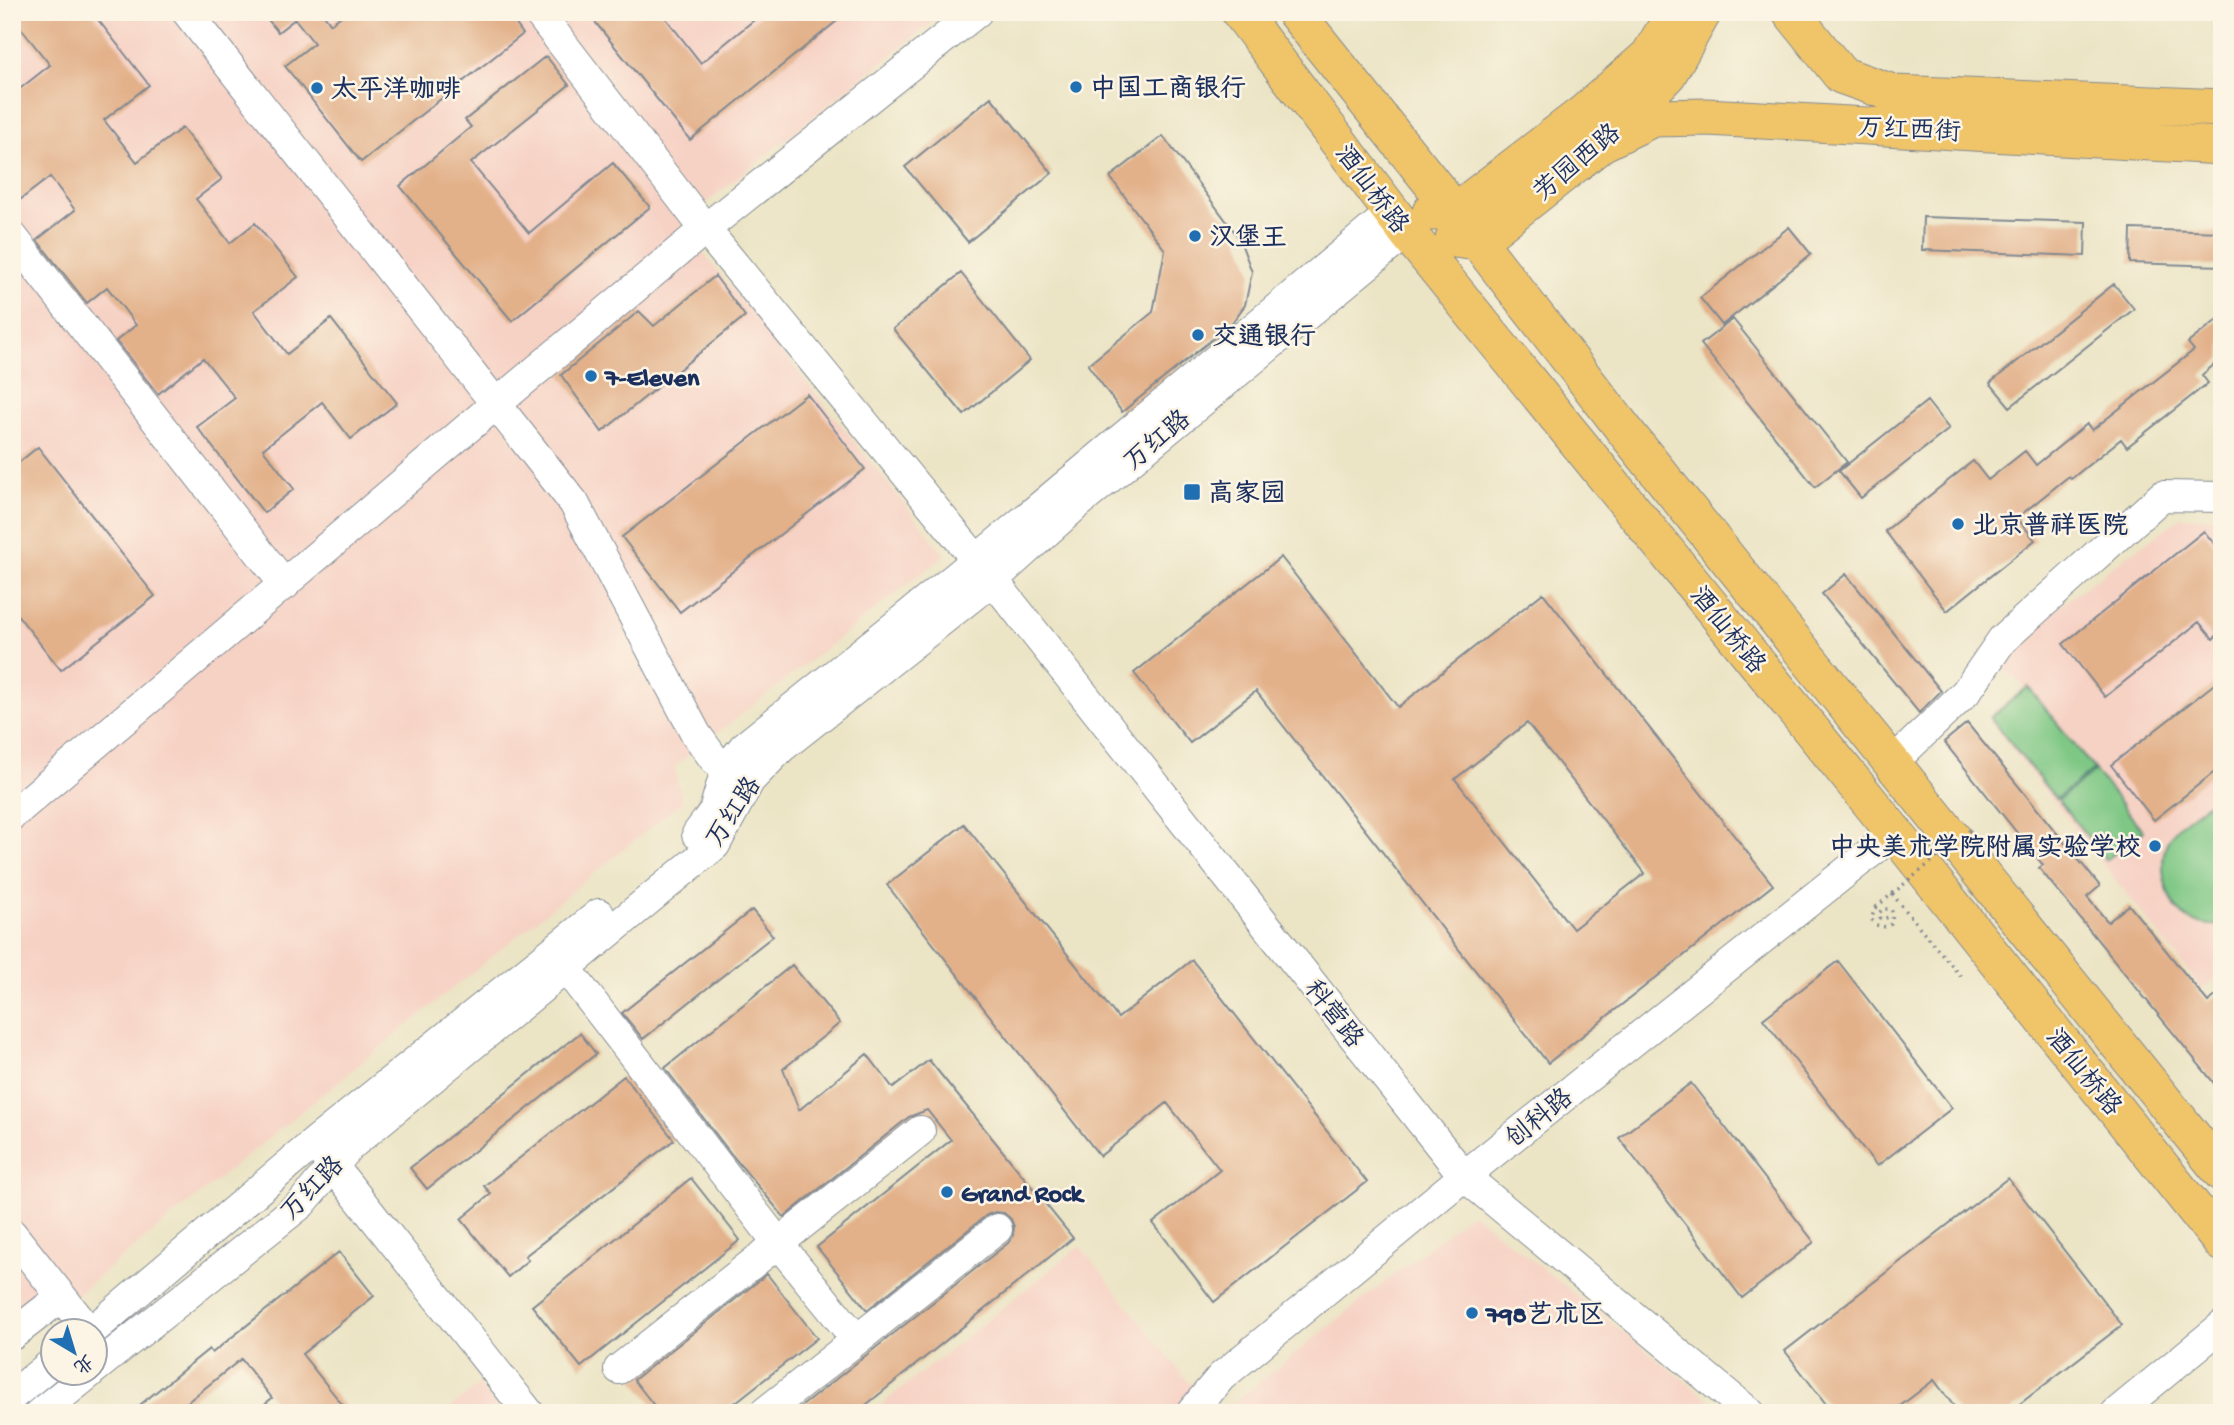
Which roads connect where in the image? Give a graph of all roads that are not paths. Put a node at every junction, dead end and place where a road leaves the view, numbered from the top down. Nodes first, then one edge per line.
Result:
1 (187, 12) edge
2 (538, 12) edge
3 (977, 12) edge
4 (1240, 12) edge
5 (1295, 12) edge
6 (1675, 12) edge
7 (1703, 12) edge
8 (1791, 12) edge
9 (2222, 108) edge
10 (1602, 143) junction
11 (2222, 146) edge
12 (1455, 212) junction
13 (1400, 222) junction
14 (705, 229) junction
15 (12, 236) edge
16 (1477, 242) junction
17 (496, 404) junction
18 (2222, 497) edge
19 (984, 570) junction
20 (285, 585) junction
21 (1892, 763) junction
22 (726, 769) junction
23 (12, 816) edge
24 (1895, 833) junction
25 (566, 968) junction
26 (920, 1131) dead end
27 (315, 1142) junction
28 (333, 1166) junction
29 (2222, 1173) edge
30 (1464, 1176) junction
31 (997, 1229) dead end
32 (12, 1234) edge
33 (778, 1243) junction
34 (2222, 1243) edge
35 (61, 1297) junction
36 (78, 1316) edge
37 (108, 1317) edge
38 (2222, 1326) edge
39 (12, 1335) edge
40 (856, 1339) junction
41 (108, 1358) edge
42 (619, 1369) dead end
43 (38, 1375) edge
44 (73, 1386) edge
45 (12, 1396) edge
46 (40, 1413) edge
47 (529, 1413) edge
48 (764, 1413) edge
49 (1191, 1413) edge
50 (1750, 1413) edge
51 (2116, 1413) edge

1 - 17 street
2 - 14 street, 科营路
3 - 14 street
4 - 13 main road, 酒仙桥路
5 - 12 main road, 酒仙桥路
6 - 12 main road, 芳园西路
7 - 10 main road, 芳园西路
8 - 9 main road, 万红西街
10 - 11 main road, 万红西街
10 - 16 main road, 芳园西路
12 - 13 main road
12 - 16 main road, 酒仙桥路
13 - 16 main road
13 - 19 street, 万红路
13 - 24 main road, 酒仙桥路
14 - 17 street
14 - 19 street, 科营路
15 - 20 street
16 - 21 main road, 酒仙桥路
17 - 20 street
17 - 22 street
18 - 21 street
19 - 22 street, 万红路
19 - 25 street, 万红路
19 - 30 street, 科营路
20 - 23 street
21 - 29 main road, 酒仙桥路
22 - 27 street, 万红路
24 - 30 street, 创科路
24 - 34 main road, 酒仙桥路
25 - 28 street, 万红路
25 - 33 street
26 - 33 street
27 - 28 street
27 - 37 street, 万红路
28 - 41 street, 万红路
28 - 47 street
30 - 49 street, 创科路
30 - 50 street, 科营路
31 - 40 street
32 - 35 street
33 - 40 street
33 - 42 street
35 - 36 street
35 - 39 street
38 - 51 street
40 - 48 street
43 - 45 street
44 - 46 street, 万红路

